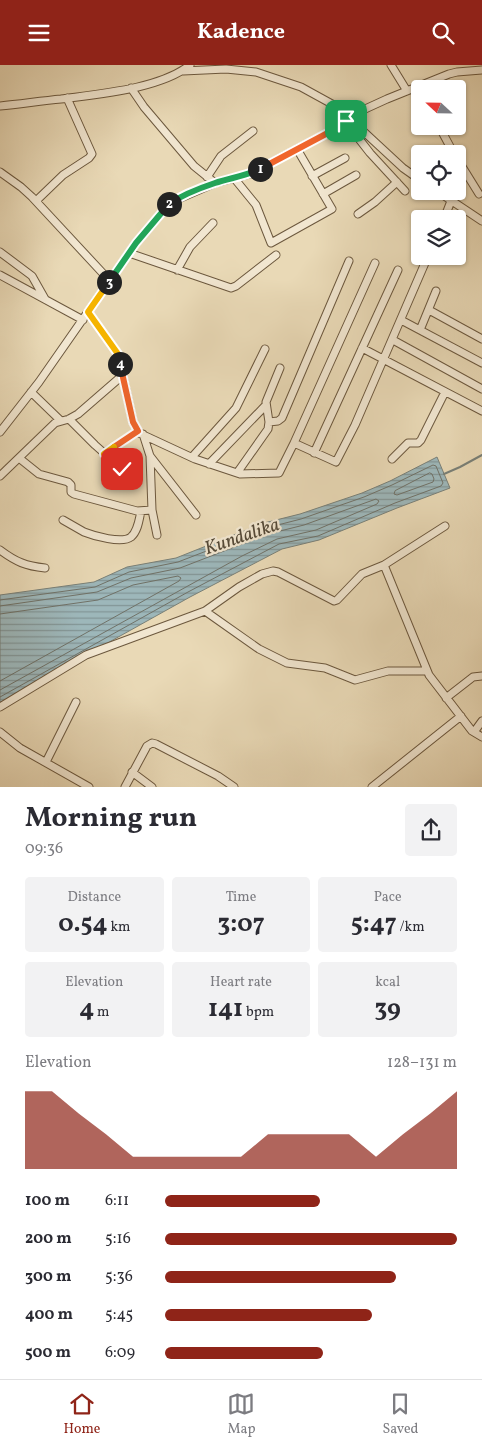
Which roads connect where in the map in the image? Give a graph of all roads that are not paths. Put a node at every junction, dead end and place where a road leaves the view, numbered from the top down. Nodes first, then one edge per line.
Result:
1 (190, 65) edge
2 (391, 65) edge
3 (455, 69) edge
4 (482, 70) edge
5 (183, 71) junction
6 (434, 80) edge
7 (132, 88) junction
8 (411, 90) edge
9 (407, 91) junction
10 (67, 98) junction
11 (0, 106) edge
12 (349, 118) junction
13 (253, 131) dead end
14 (296, 149) junction
15 (345, 158) dead end
16 (0, 172) edge
17 (411, 173) edge
18 (466, 173) edge
19 (356, 175) dead end
20 (312, 176) junction
21 (206, 177) junction
22 (234, 178) junction
23 (397, 182) junction
24 (215, 183) junction
25 (405, 191) dead end
26 (479, 193) dead end
27 (323, 194) junction
28 (36, 201) junction
29 (451, 201) joint
30 (448, 210) edge
31 (358, 214) dead end
32 (482, 221) edge
33 (213, 223) dead end
34 (0, 252) edge
35 (129, 253) junction
36 (276, 255) dead end
37 (349, 261) dead end
38 (374, 263) dead end
39 (424, 265) edge
40 (177, 270) junction
41 (398, 270) dead end
42 (0, 275) edge
43 (108, 283) junction
44 (436, 291) dead end
45 (45, 299) junction
46 (428, 310) junction
47 (88, 312) junction
48 (83, 320) junction
49 (401, 320) junction
50 (420, 330) junction
51 (482, 337) edge
52 (393, 340) junction
53 (362, 348) junction
54 (265, 349) dead end
55 (384, 359) junction
56 (482, 363) edge
57 (280, 368) dead end
58 (123, 375) junction
59 (482, 389) edge
60 (31, 392) junction
61 (446, 392) junction
62 (266, 405) junction
63 (482, 411) edge
64 (69, 419) junction
65 (60, 421) junction
66 (269, 422) junction
67 (0, 432) edge
68 (140, 432) junction
69 (294, 443) junction
70 (314, 453) junction
71 (104, 454) junction
72 (150, 456) junction
73 (192, 457) junction
74 (19, 458) junction
75 (392, 459) dead end
76 (209, 463) junction
77 (122, 469) dead end
78 (236, 473) junction
79 (0, 476) edge
80 (152, 510) junction
81 (141, 511) junction
82 (196, 515) dead end
83 (63, 520) dead end
84 (445, 525) dead end
85 (157, 535) dead end
86 (0, 550) edge
87 (384, 565) junction
88 (45, 568) dead end
89 (205, 611) junction
90 (427, 671) junction
91 (482, 676) edge
92 (446, 698) junction
93 (76, 702) dead end
94 (0, 707) edge
95 (461, 716) junction
96 (482, 721) edge
97 (0, 732) edge
98 (474, 732) junction
99 (482, 737) edge
100 (46, 762) junction
101 (132, 772) junction
102 (89, 787) edge
103 (125, 787) edge
104 (152, 787) edge
105 (234, 787) edge
106 (372, 787) edge

1 - 5 street
2 - 9 street
3 - 4 street
3 - 6 street
5 - 7 street
5 - 12 street
7 - 10 street
7 - 21 street
8 - 9 street
9 - 12 street
10 - 11 street
10 - 28 street
12 - 14 street
12 - 17 street
12 - 23 street
13 - 21 street
14 - 20 street
14 - 22 street
15 - 20 street
16 - 28 street
18 - 26 street
19 - 27 street
20 - 27 street
21 - 24 street
22 - 24 street
22 - 27 street
23 - 25 street
23 - 31 street
24 - 35 street
28 - 43 street
29 - 30 street
29 - 32 street
33 - 40 street
34 - 45 street
35 - 40 street
35 - 43 street
36 - 40 street
37 - 66 street
38 - 69 street
39 - 49 street
41 - 53 street
42 - 45 street
43 - 47 street
44 - 46 street
45 - 48 street
46 - 50 street
46 - 51 street
47 - 48 street
47 - 58 street
48 - 60 street
49 - 50 street
49 - 52 street
50 - 56 street
52 - 55 street
52 - 59 street
53 - 55 street
53 - 70 street
54 - 73 street
55 - 61 street
55 - 70 street
57 - 62 street
58 - 64 street
58 - 68 street
60 - 65 street
60 - 67 street
61 - 63 street
61 - 75 street
62 - 66 street
62 - 76 street
64 - 65 street
64 - 71 street
65 - 74 street
66 - 78 street
68 - 71 street
68 - 72 street
68 - 73 street
69 - 70 street
69 - 78 street
71 - 77 street
72 - 80 street
72 - 82 street
73 - 76 street
74 - 79 street
74 - 81 street
76 - 78 street
80 - 81 street
80 - 85 street
81 - 83 street
84 - 87 street
86 - 88 street
87 - 89 street
87 - 90 street
89 - 90 street
89 - 94 street
90 - 92 street
91 - 92 street
92 - 95 street
93 - 100 street
95 - 98 street
95 - 106 street
96 - 98 street
97 - 100 street
98 - 99 street
100 - 102 street
101 - 103 street
101 - 104 street
101 - 105 street

